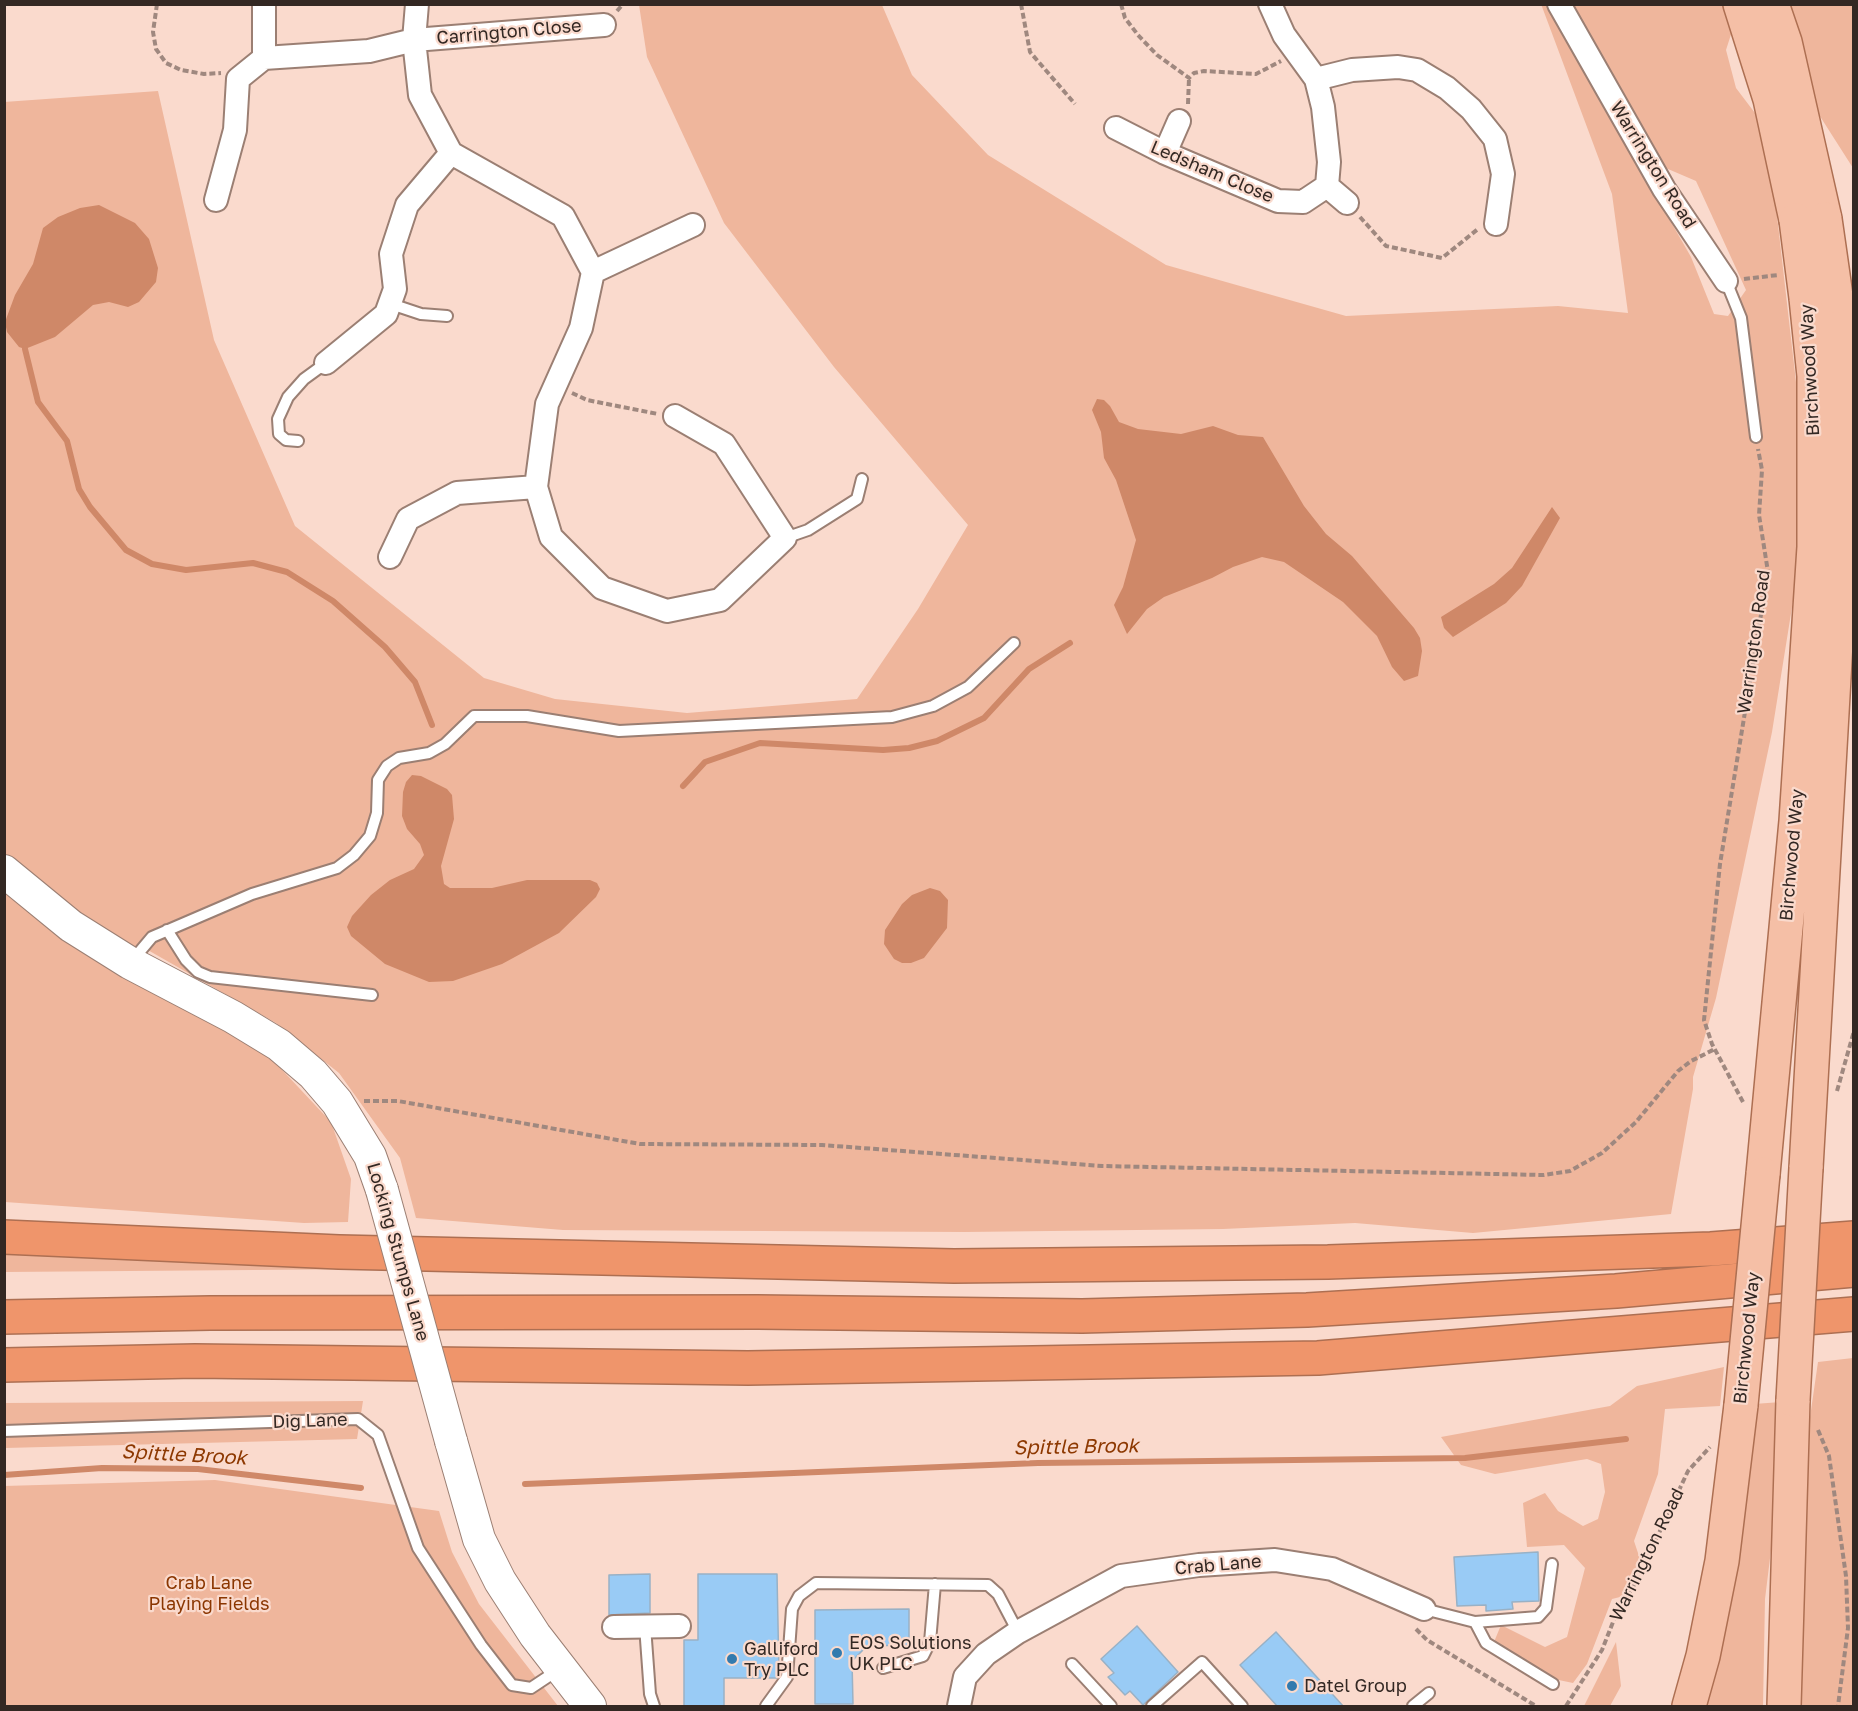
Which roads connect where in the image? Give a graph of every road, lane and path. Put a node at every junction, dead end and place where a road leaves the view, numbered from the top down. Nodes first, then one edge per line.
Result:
1 (157, 4) edge
2 (264, 4) edge
3 (417, 4) edge
4 (1020, 4) edge
5 (1121, 4) edge
6 (1270, 4) edge
7 (1559, 4) edge
8 (1740, 4) edge
9 (1772, 4) edge
10 (604, 24) dead end
11 (414, 40) junction
12 (1295, 51) junction
13 (256, 64) junction
14 (1316, 79) junction
15 (1075, 104) dead end
16 (1179, 121) dead end
17 (1116, 128) dead end
18 (451, 153) junction
19 (1165, 153) junction
20 (1327, 186) junction
21 (216, 200) dead end
22 (1347, 203) joint
23 (1496, 219) joint
24 (1811, 219) junction
25 (693, 225) dead end
26 (593, 272) junction
27 (1726, 281) joint
28 (1821, 297) junction
29 (391, 304) junction
30 (447, 316) dead end
31 (326, 363) joint
32 (556, 384) junction
33 (675, 416) joint
34 (1756, 437) joint
35 (298, 441) dead end
36 (862, 479) dead end
37 (536, 487) junction
38 (785, 538) junction
39 (390, 557) dead end
40 (1014, 643) dead end
41 (4, 871) edge
42 (167, 930) junction
43 (130, 963) junction
44 (372, 995) dead end
45 (1715, 1049) junction
46 (337, 1102) junction
47 (1744, 1111) dead end
48 (4, 1237) edge
49 (1854, 1238) edge
50 (1854, 1270) edge
51 (4, 1309) edge
52 (210, 1313) junction
53 (1854, 1314) edge
54 (4, 1317) edge
55 (195, 1361) junction
56 (4, 1365) edge
57 (4, 1372) edge
58 (1817, 1426) dead end
59 (4, 1431) edge
60 (1716, 1441) dead end
61 (1552, 1564) dead end
62 (935, 1584) junction
63 (1424, 1609) junction
64 (1848, 1611) junction
65 (1854, 1611) edge
66 (1475, 1622) junction
67 (1851, 1625) edge
68 (645, 1626) junction
69 (680, 1626) dead end
70 (614, 1627) dead end
71 (1018, 1632) junction
72 (1072, 1664) dead end
73 (560, 1668) junction
74 (883, 1668) dead end
75 (1553, 1684) dead end
76 (1429, 1693) dead end
77 (590, 1707) edge
78 (654, 1707) edge
79 (766, 1707) edge
80 (959, 1707) edge
81 (1111, 1707) edge
82 (1152, 1707) edge
83 (1242, 1707) edge
84 (1413, 1707) edge
85 (1536, 1707) edge
86 (1566, 1707) edge
87 (1689, 1707) edge
88 (1784, 1707) edge
89 (1838, 1707) edge

1 - 13 path
2 - 13 street
3 - 11 street, Carrington Close
4 - 15 path
5 - 12 path
6 - 12 street
7 - 27 street, Warrington Road
8 - 24 main road, Birchwood Way
9 - 24 main road, Birchwood Way
10 - 11 street, Carrington Close
11 - 13 street, Carrington Close
11 - 18 street, Carrington Close
12 - 14 street
13 - 21 street
14 - 20 street
14 - 23 street
16 - 19 street
17 - 19 street, Ledsham Close
18 - 26 street
18 - 29 street
19 - 20 street, Ledsham Close
20 - 22 street
22 - 23 path
24 - 28 main road, Birchwood Way, bridge
25 - 26 street
26 - 32 street
27 - 34 lane, Warrington Road
28 - 87 main road, Birchwood Way, bridge
28 - 88 main road, Birchwood Way, bridge
29 - 30 lane
29 - 31 street
31 - 35 lane
32 - 33 path
32 - 37 street
33 - 38 street
34 - 45 path, Warrington Road
36 - 38 lane
37 - 38 street
37 - 39 street
40 - 42 lane
41 - 43 street, Locking Stumps Lane
42 - 43 lane
42 - 44 lane
43 - 46 street, Locking Stumps Lane
45 - 46 path
45 - 47 path, Warrington Road
46 - 73 street, Locking Stumps Lane, bridge
48 - 49 highway
50 - 52 highway
51 - 52 highway
52 - 54 highway
53 - 55 highway
55 - 56 highway
55 - 57 highway
58 - 64 path
59 - 73 lane, Dig Lane
60 - 86 path, Warrington Road
61 - 66 lane
62 - 71 lane
62 - 74 lane
62 - 79 lane
63 - 66 lane
63 - 71 street, Crab Lane
63 - 85 path
64 - 65 path
64 - 67 path
66 - 75 lane
67 - 89 path
68 - 69 street
68 - 70 street
68 - 78 lane
71 - 80 street, Crab Lane
72 - 81 lane
73 - 77 street, Locking Stumps Lane
76 - 84 lane
82 - 83 lane

